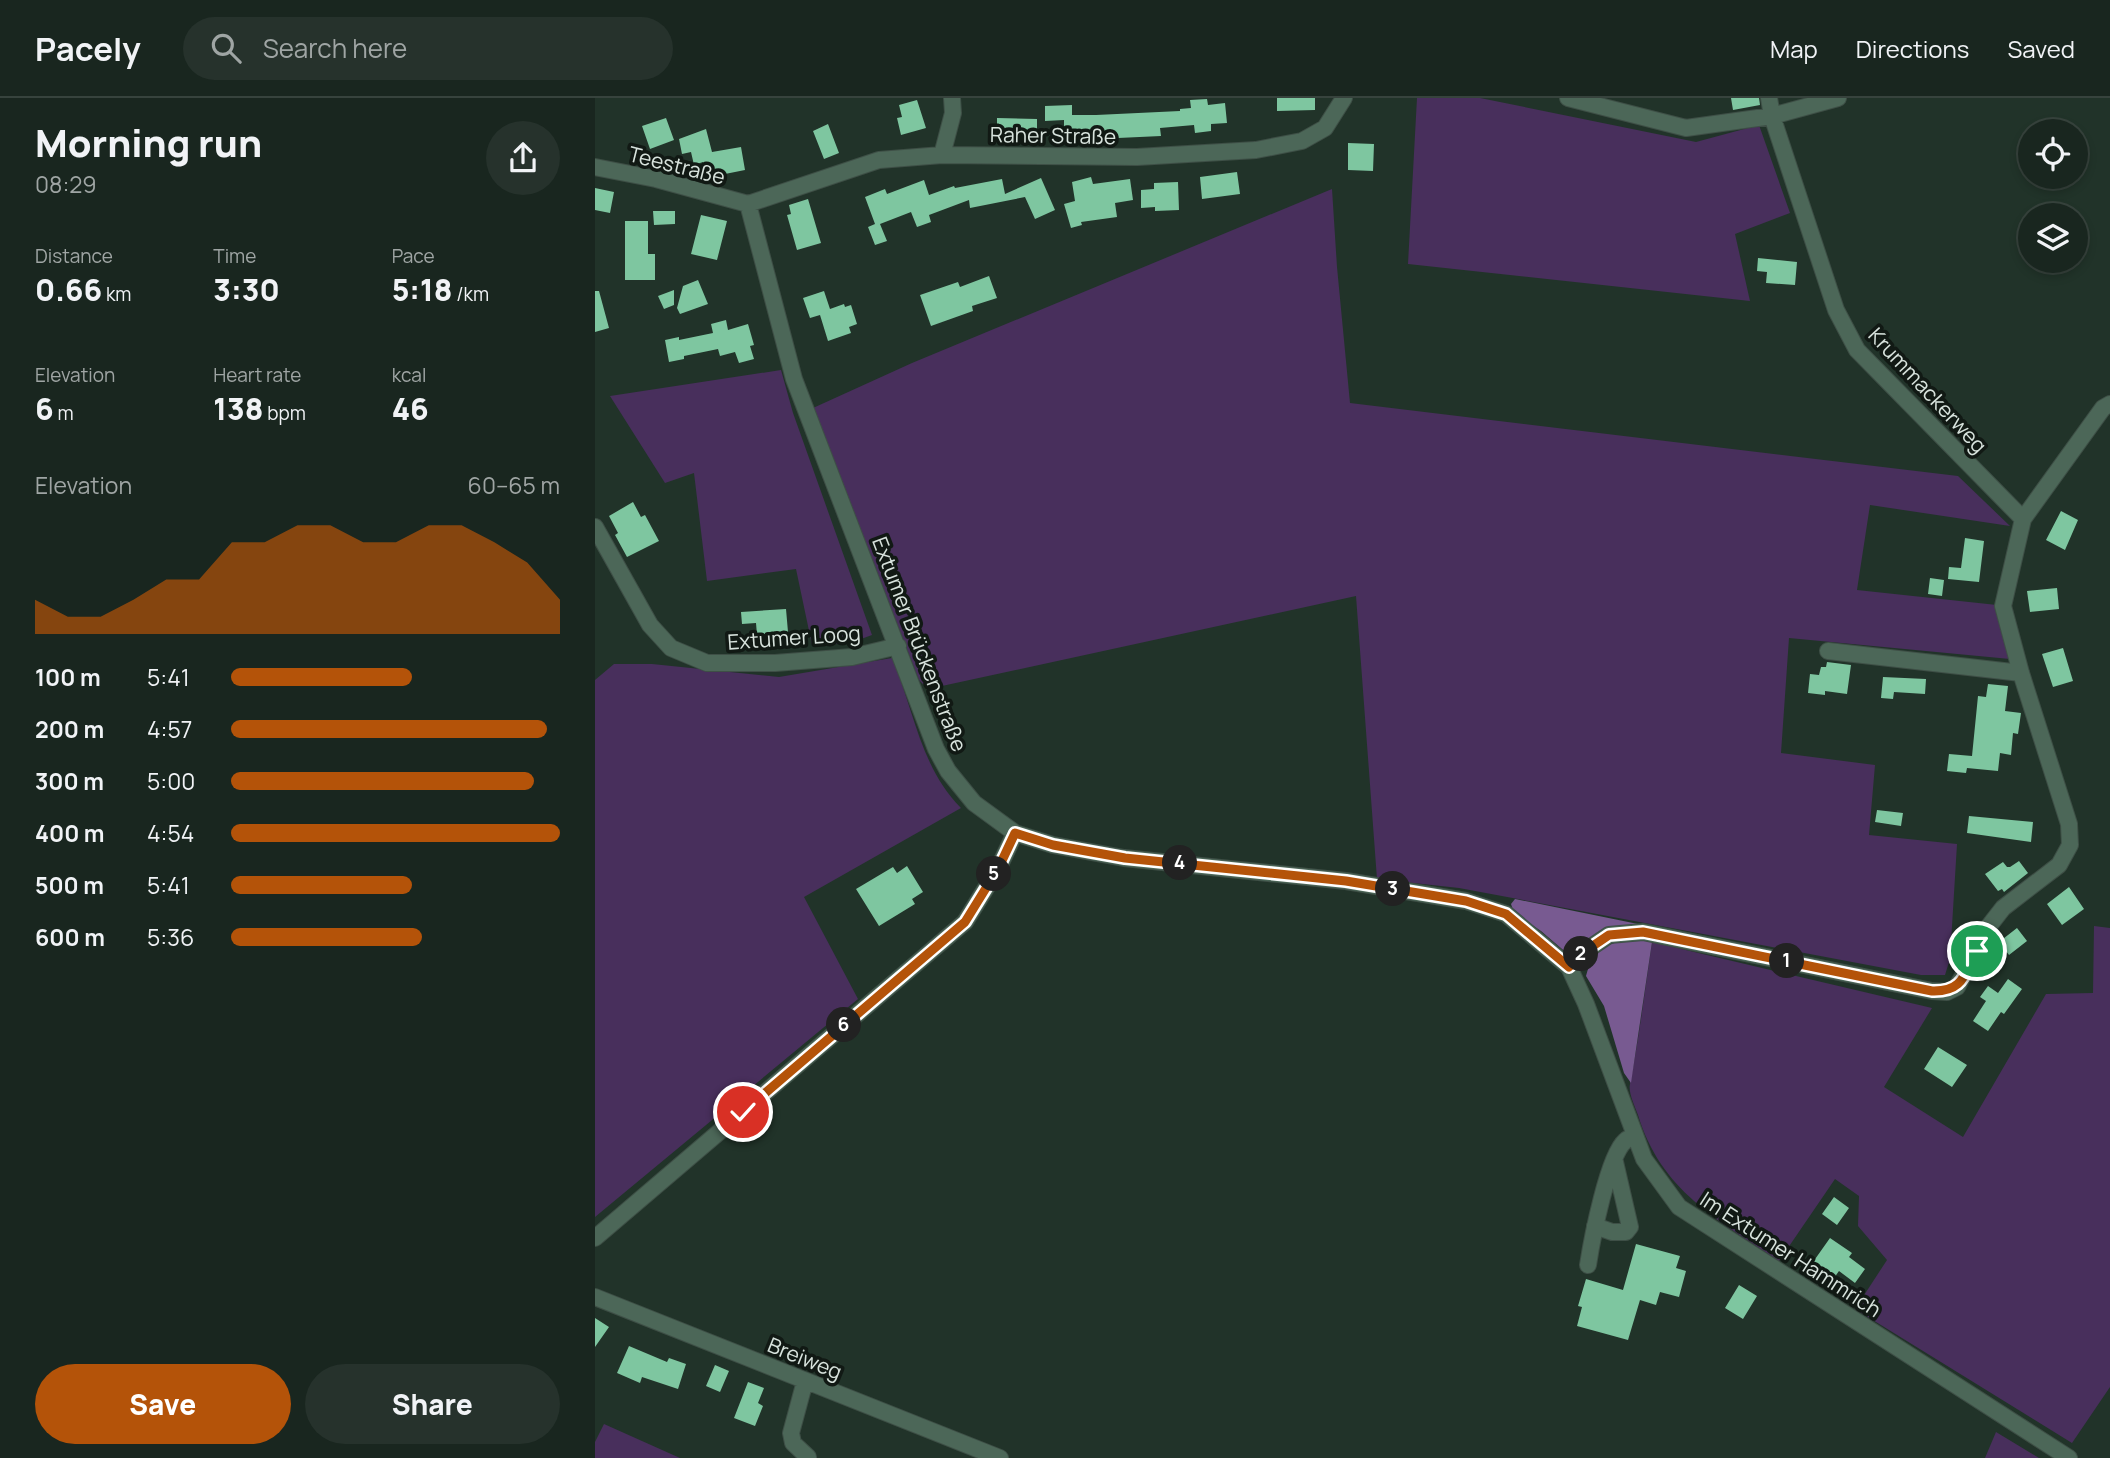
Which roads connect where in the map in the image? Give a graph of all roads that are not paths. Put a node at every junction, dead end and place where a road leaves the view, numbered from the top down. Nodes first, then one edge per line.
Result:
1 (952, 98) edge
2 (1344, 98) edge
3 (1568, 98) edge
4 (1769, 98) edge
5 (1839, 98) edge
6 (1772, 116) junction
7 (942, 155) junction
8 (595, 167) edge
9 (748, 204) junction
10 (2110, 404) edge
11 (2022, 519) junction
12 (595, 527) edge
13 (898, 646) junction
14 (1828, 651) dead end
15 (2021, 673) junction
16 (1015, 833) junction
17 (1569, 967) junction
18 (1635, 1135) junction
19 (1615, 1161) junction
20 (1595, 1226) junction
21 (595, 1238) edge
22 (1588, 1265) dead end
23 (595, 1297) edge
24 (805, 1381) junction
25 (808, 1457) edge
26 (1000, 1458) edge
27 (2069, 1458) edge

1 - 7 street
2 - 7 street, Raher Straße
3 - 6 street
4 - 6 street, Krummackerweg
5 - 6 street
6 - 11 street, Krummackerweg
7 - 9 street, Raher Straße
8 - 9 street, Teestraße
9 - 13 street, Extumer Brückenstraße
10 - 11 street
11 - 15 street
12 - 13 street, Extumer Loog
13 - 16 street, Extumer Brückenstraße
14 - 15 street
15 - 17 street
16 - 17 street
16 - 21 street
17 - 18 street, Im Extumer Hammrich
18 - 19 street
18 - 27 street, Im Extumer Hammrich
19 - 20 street
19 - 20 street
20 - 22 street
23 - 24 street, Breiweg
24 - 25 street
24 - 26 street, Breiweg

